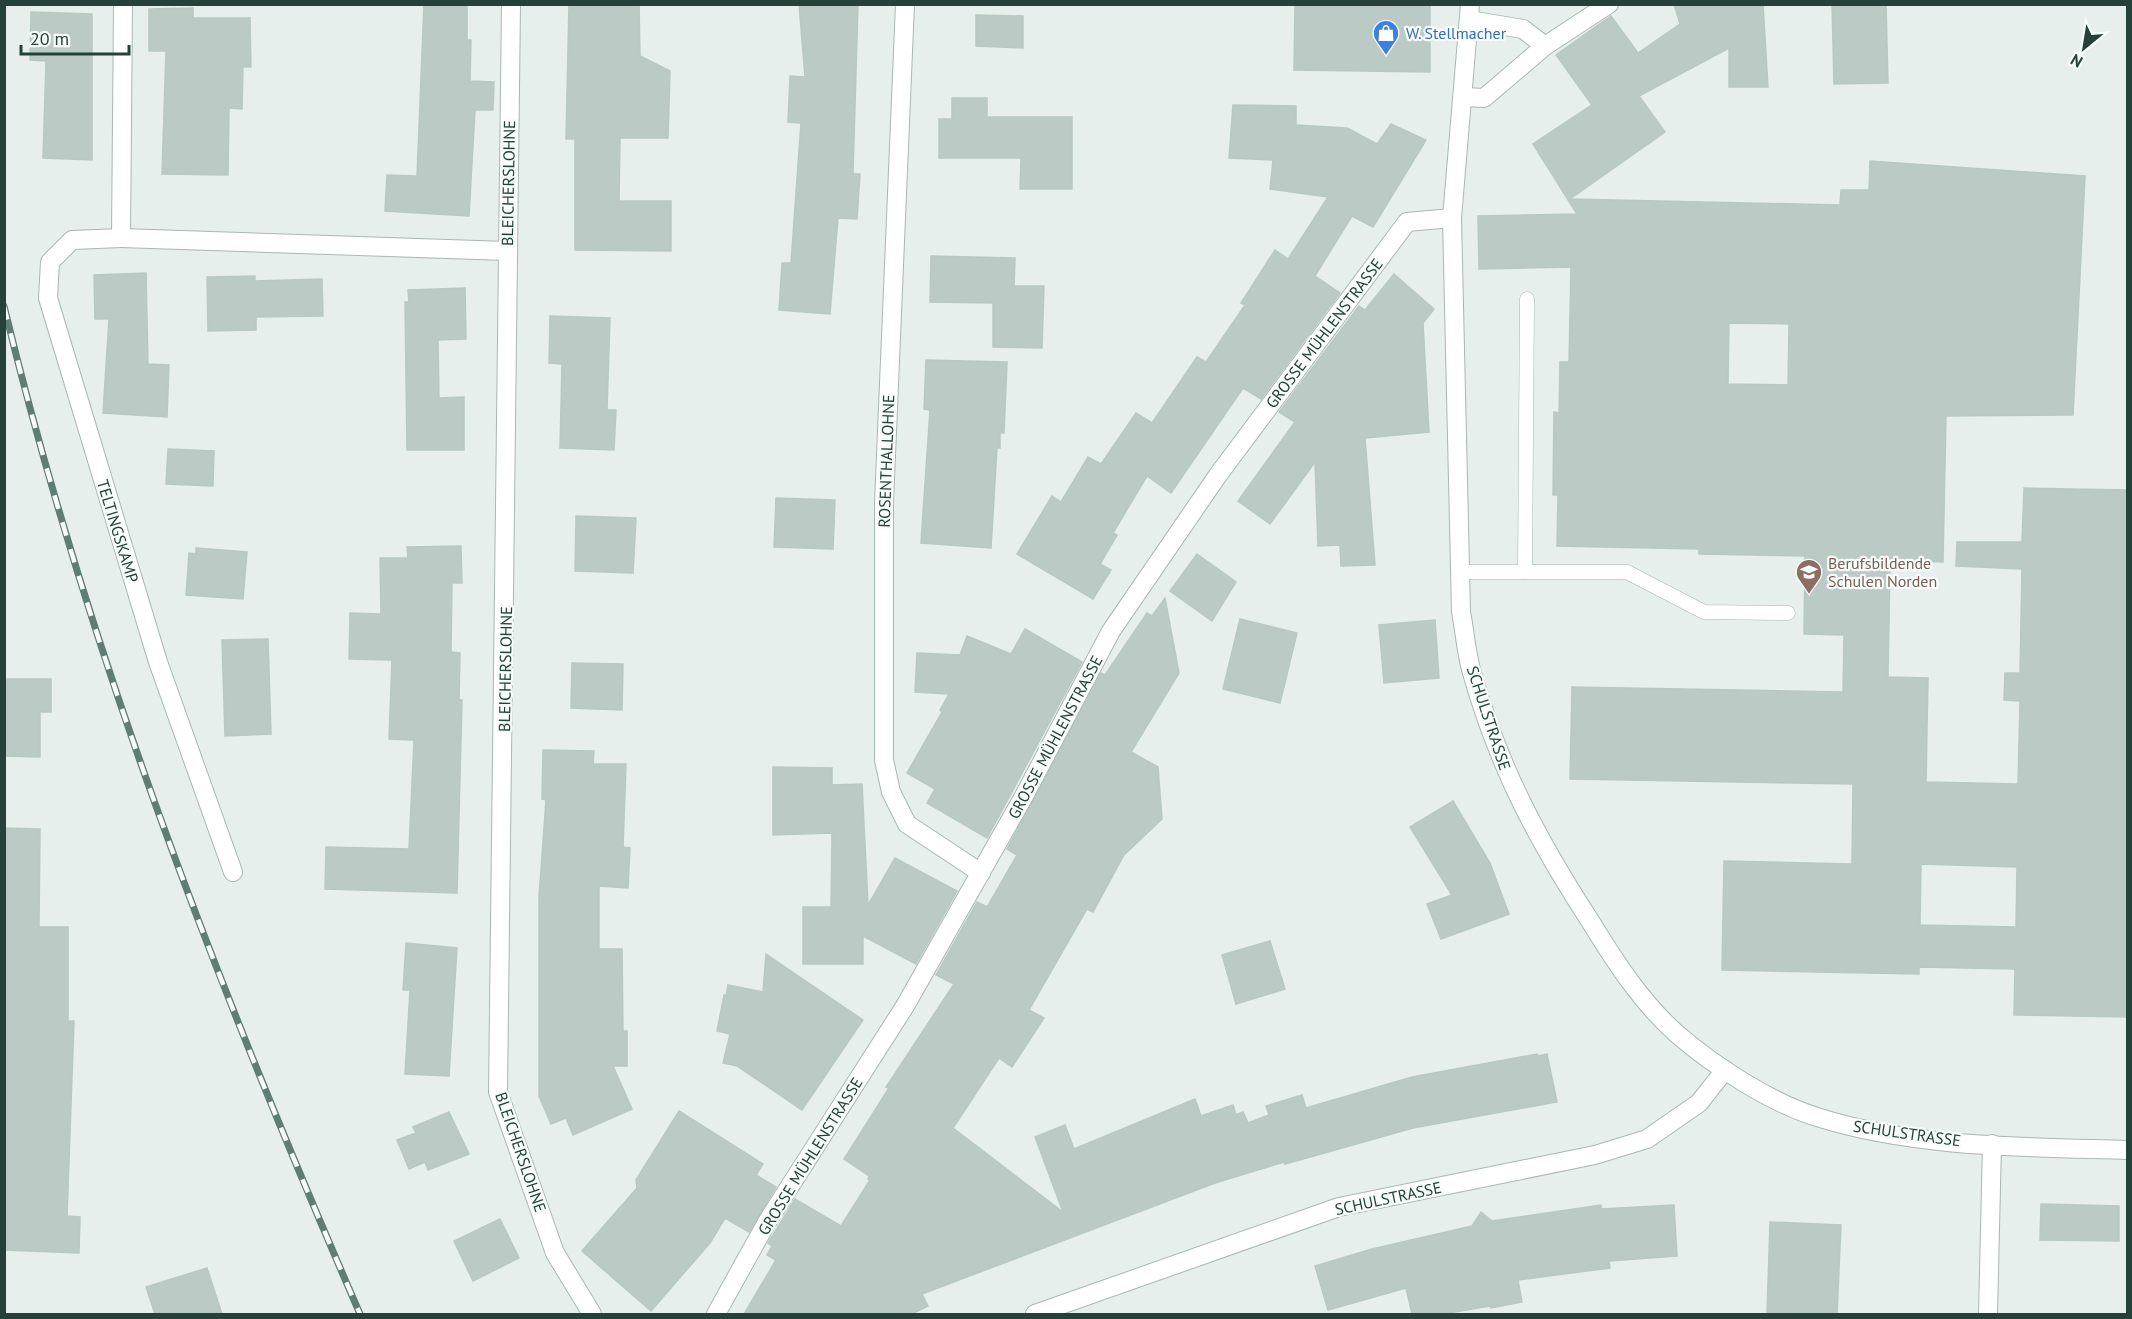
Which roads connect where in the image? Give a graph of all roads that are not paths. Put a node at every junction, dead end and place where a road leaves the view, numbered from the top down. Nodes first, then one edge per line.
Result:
1 (123, 4) edge
2 (511, 4) edge
3 (905, 4) edge
4 (1609, 4) edge
5 (1469, 12) edge
6 (1545, 46) junction
7 (1464, 97) junction
8 (1452, 218) junction
9 (121, 238) junction
10 (507, 251) junction
11 (1527, 299) dead end
12 (1461, 572) junction
13 (1525, 572) junction
14 (1788, 613) dead end
15 (233, 872) dead end
16 (981, 873) junction
17 (1725, 1070) junction
18 (1992, 1144) junction
19 (2127, 1150) edge
20 (592, 1314) edge
21 (716, 1314) edge
22 (1035, 1314) edge
23 (1988, 1314) edge

1 - 9 street
2 - 10 street, BLEICHERSLOHNE
3 - 16 street, ROSENTHALLOHNE
4 - 6 street
5 - 6 street
5 - 7 street, SCHULSTRASSE
6 - 7 street
7 - 8 street, SCHULSTRASSE
8 - 12 street, SCHULSTRASSE
8 - 16 street, GROSSE MÜHLENSTRASSE
9 - 10 street, TELTINGSKAMP
9 - 15 street, TELTINGSKAMP
10 - 20 street, BLEICHERSLOHNE
11 - 13 lane
12 - 13 lane
12 - 17 street, SCHULSTRASSE
13 - 14 lane
16 - 21 street, GROSSE MÜHLENSTRASSE
17 - 18 street, SCHULSTRASSE
17 - 22 street, SCHULSTRASSE
18 - 19 street, SCHULSTRASSE
18 - 23 street

